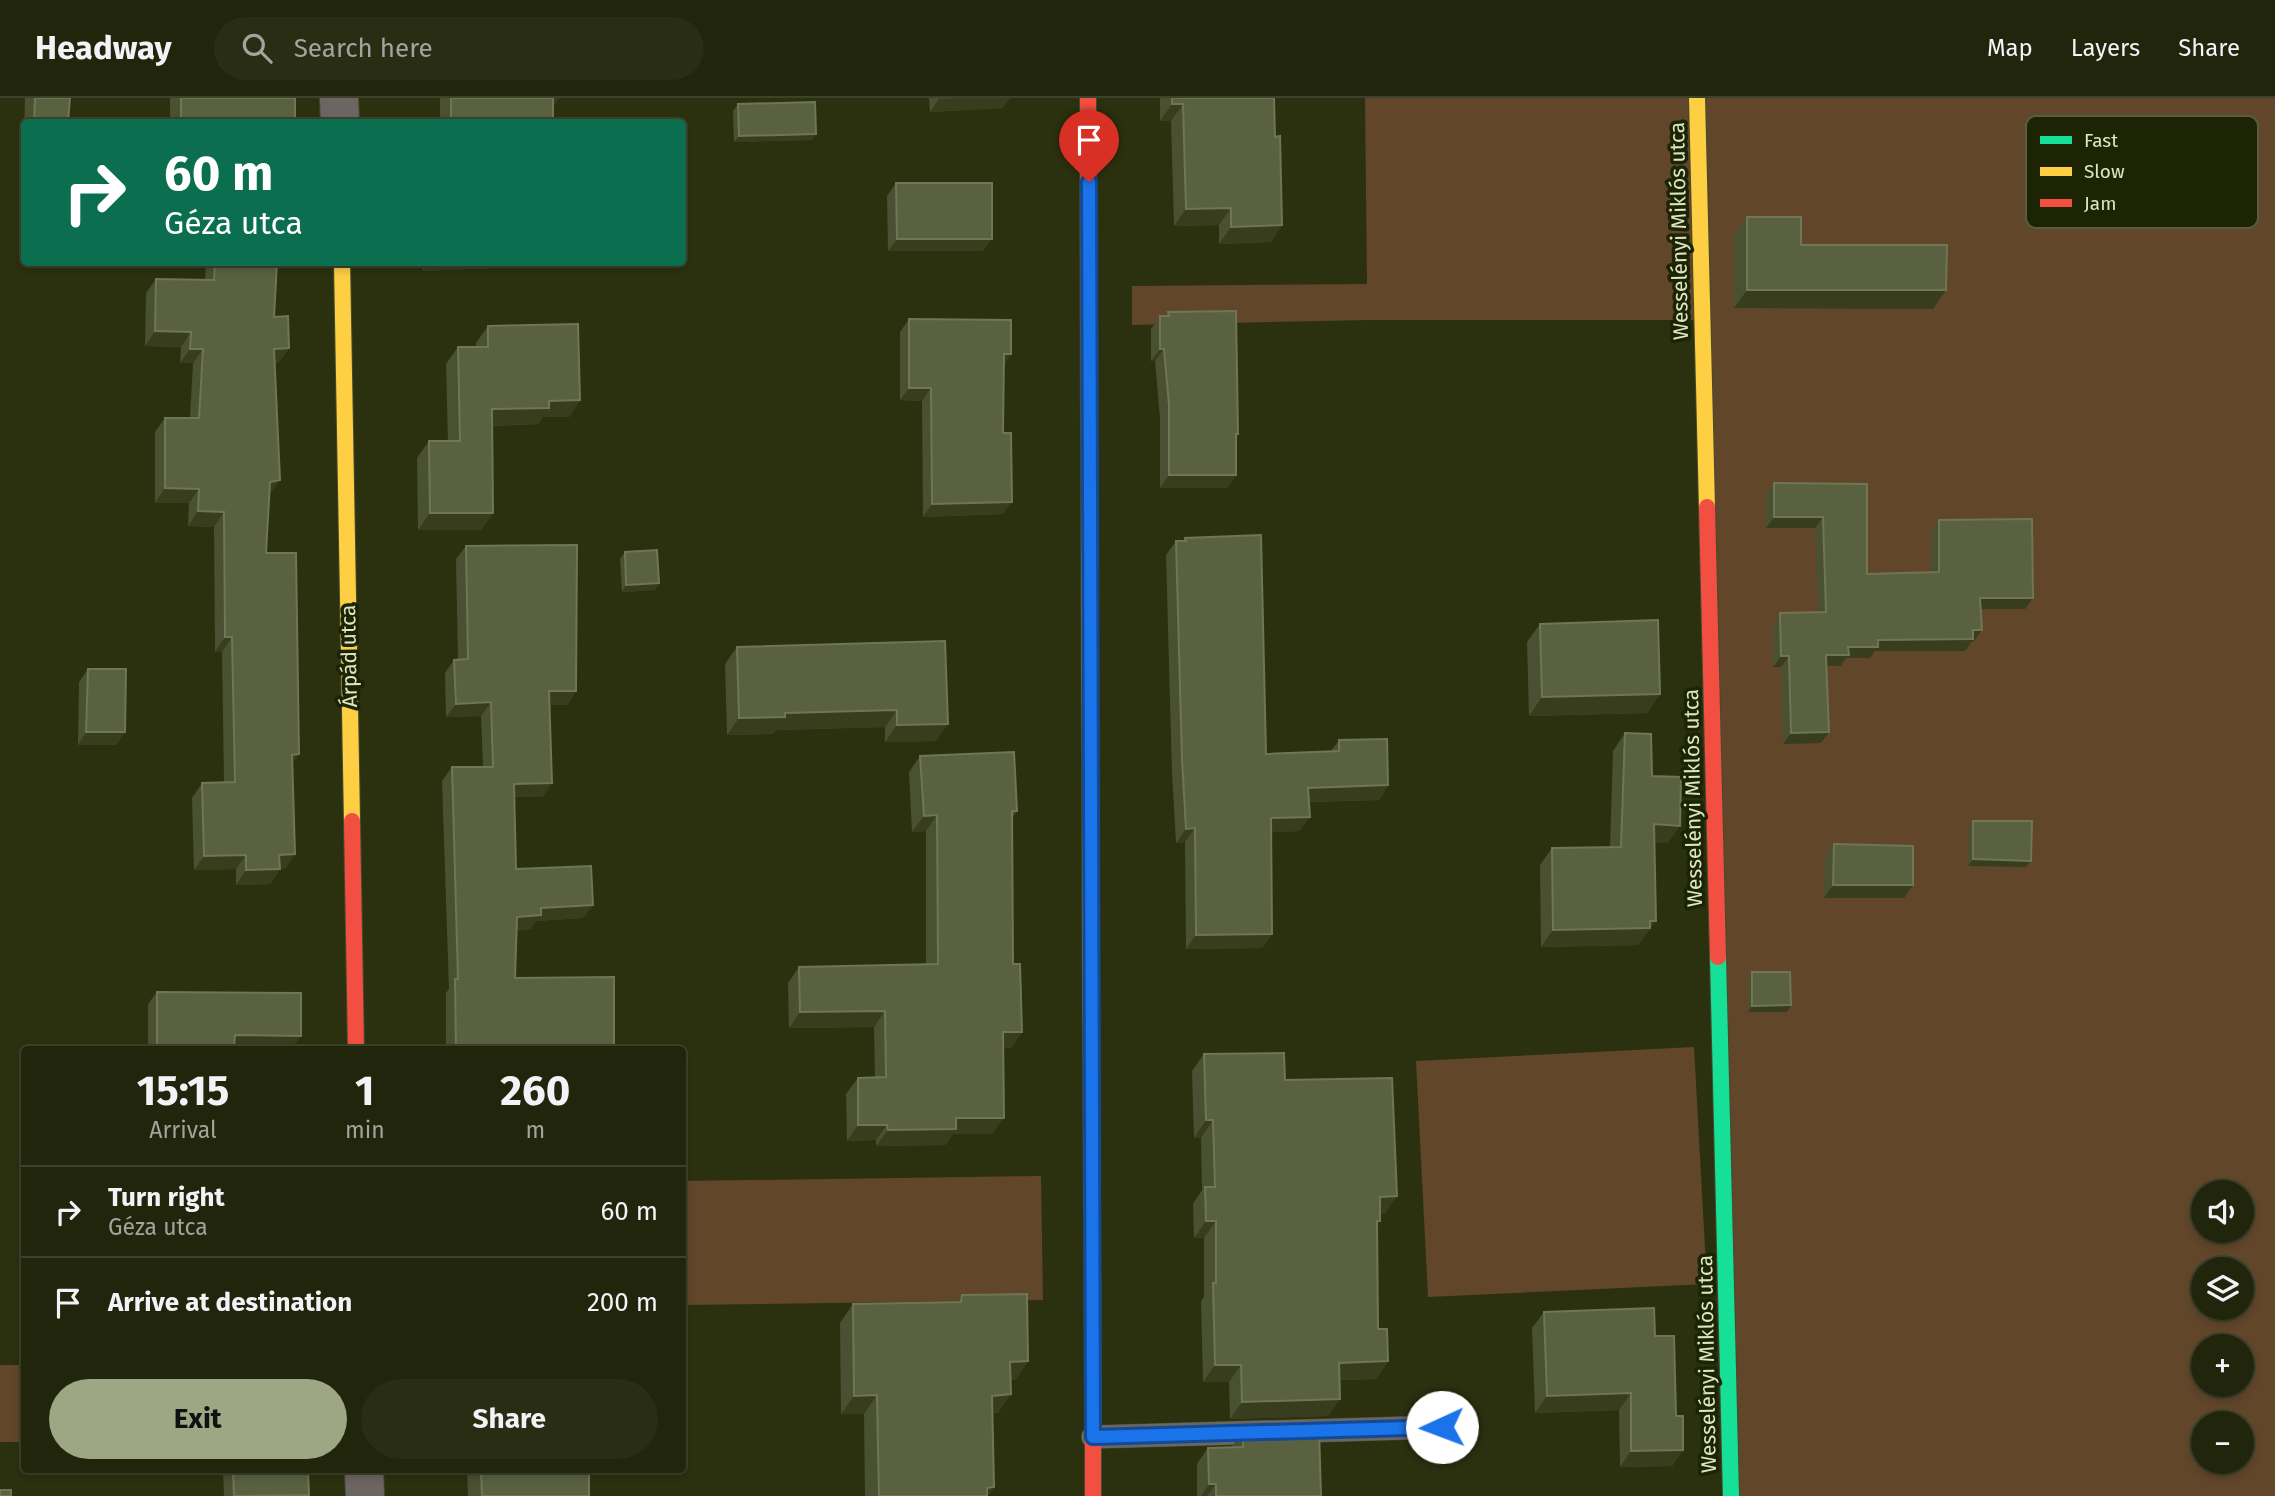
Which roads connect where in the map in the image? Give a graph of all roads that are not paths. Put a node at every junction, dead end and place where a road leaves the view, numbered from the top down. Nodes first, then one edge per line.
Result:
1 (339, 98) edge
2 (1088, 98) edge
3 (1697, 98) edge
4 (340, 119) edge
5 (342, 266) edge
6 (356, 1046) edge
7 (1442, 1427) dead end
8 (1093, 1437) junction
9 (364, 1473) edge
10 (365, 1496) edge
11 (1093, 1496) edge
12 (1731, 1496) edge

1 - 4 street
2 - 8 street
3 - 12 street, Wesselényi Miklós utca
5 - 6 street, Árpád utca
7 - 8 lane
8 - 11 street
9 - 10 street

